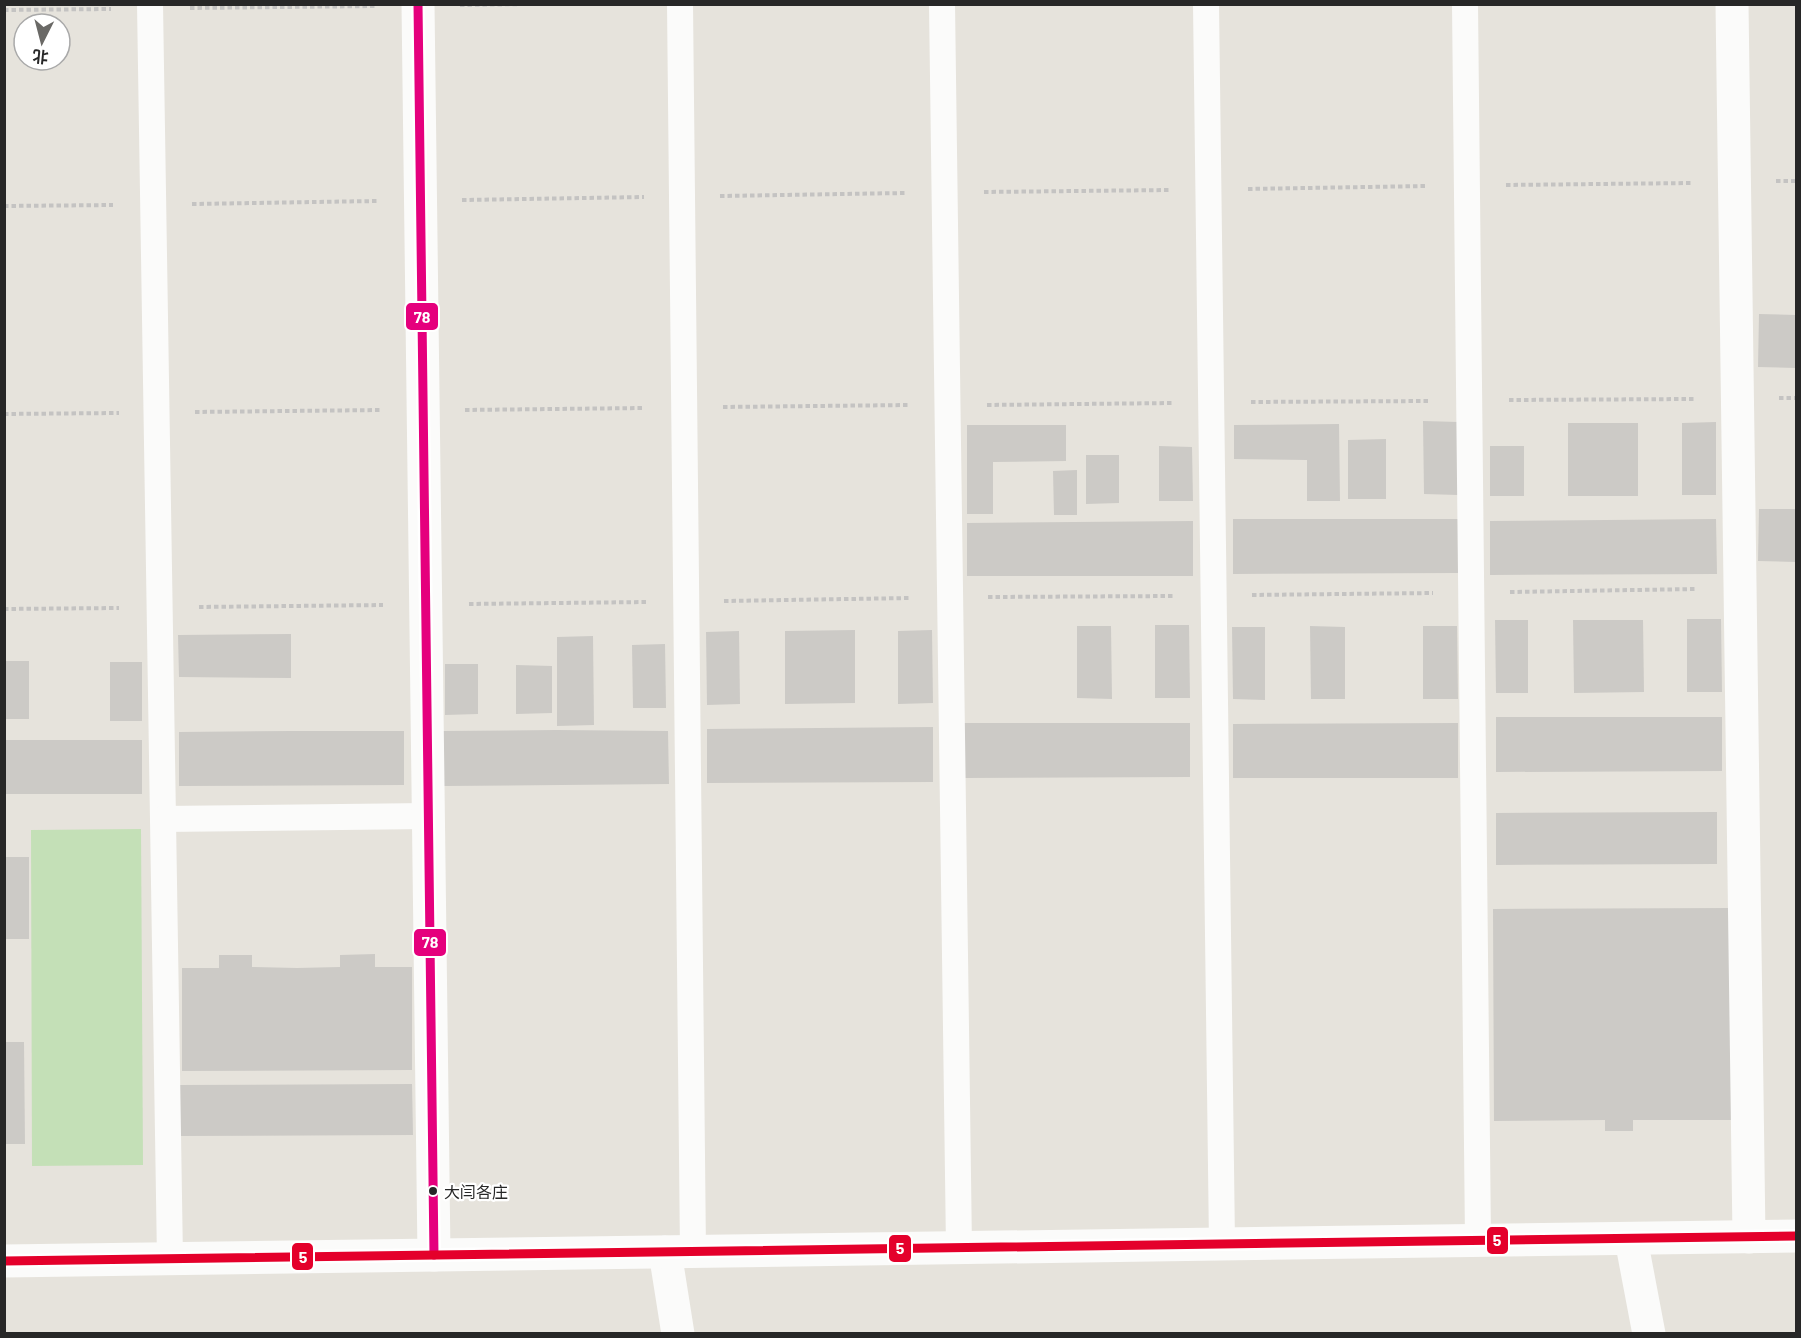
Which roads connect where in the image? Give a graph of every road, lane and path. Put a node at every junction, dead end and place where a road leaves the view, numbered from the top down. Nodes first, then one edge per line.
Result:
1 (528, 4) edge
2 (680, 4) edge
3 (942, 4) edge
4 (1206, 4) edge
5 (1465, 4) edge
6 (1732, 4) edge
7 (418, 5) edge
8 (150, 7) edge
9 (4, 10) edge
10 (1797, 181) edge
11 (1735, 182) junction
12 (1468, 186) junction
13 (1208, 189) junction
14 (944, 193) junction
15 (682, 197) junction
16 (420, 200) junction
17 (153, 204) junction
18 (4, 206) edge
19 (1738, 398) junction
20 (1797, 398) edge
21 (1470, 400) junction
22 (1211, 402) junction
23 (948, 405) junction
24 (684, 407) junction
25 (423, 410) junction
26 (156, 412) junction
27 (4, 414) edge
28 (1740, 589) junction
29 (1472, 592) junction
30 (1213, 595) junction
31 (950, 598) junction
32 (686, 601) junction
33 (425, 605) junction
34 (160, 608) junction
35 (4, 609) edge
36 (428, 816) junction
37 (163, 819) junction
38 (1797, 1236) edge
39 (1749, 1237) junction
40 (1631, 1239) junction
41 (1478, 1240) junction
42 (1222, 1244) junction
43 (959, 1248) junction
44 (679, 1252) junction
45 (434, 1255) junction
46 (170, 1258) junction
47 (4, 1261) edge
48 (678, 1334) edge
49 (1649, 1334) edge

1 - 7 path
2 - 15 lane
3 - 14 lane
4 - 13 lane
5 - 12 lane
6 - 11 street
7 - 8 path
7 - 16 street
8 - 9 path
8 - 17 lane
10 - 11 path
11 - 12 path
11 - 19 street
12 - 13 path
12 - 21 lane
13 - 14 path
13 - 22 lane
14 - 15 path
14 - 23 lane
15 - 16 path
15 - 24 lane
16 - 17 path
16 - 25 street
17 - 18 path
17 - 26 lane
19 - 20 path
19 - 21 path
19 - 28 street
21 - 22 path
21 - 29 lane
22 - 23 path
22 - 30 lane
23 - 24 path
23 - 31 lane
24 - 25 path
24 - 32 lane
25 - 26 path
25 - 33 street
26 - 27 path
26 - 34 lane
28 - 29 path
28 - 39 street
29 - 30 path
29 - 41 lane
30 - 31 path
30 - 42 lane
31 - 32 path
31 - 43 lane
32 - 33 path
32 - 44 lane
33 - 34 path
33 - 36 street
34 - 35 path
34 - 37 lane
36 - 37 lane
36 - 45 street
37 - 46 lane
38 - 39 street
39 - 40 street
40 - 41 street
40 - 49 street
41 - 42 street
42 - 43 street
43 - 44 street
44 - 45 street
44 - 48 street
45 - 46 street
46 - 47 street

